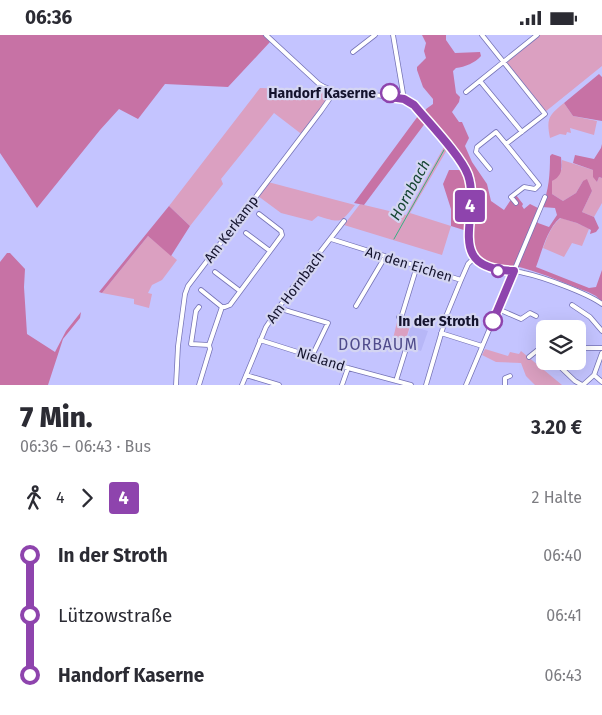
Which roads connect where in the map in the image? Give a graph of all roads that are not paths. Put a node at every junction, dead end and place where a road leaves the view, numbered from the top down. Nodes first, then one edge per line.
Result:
1 (266, 35) edge
2 (375, 35) edge
3 (393, 35) edge
4 (482, 35) edge
5 (537, 35) edge
6 (369, 37) edge
7 (353, 52) dead end
8 (503, 62) junction
9 (480, 81) junction
10 (335, 91) junction
11 (466, 92) dead end
12 (404, 99) junction
13 (522, 132) junction
14 (506, 144) junction
15 (490, 169) dead end
16 (545, 197) dead end
17 (516, 203) dead end
18 (259, 214) dead end
19 (344, 221) dead end
20 (246, 233) dead end
21 (331, 239) junction
22 (270, 251) junction
23 (385, 257) junction
24 (475, 257) junction
25 (417, 266) junction
26 (514, 271) junction
27 (215, 272) dead end
28 (461, 280) junction
29 (201, 290) dead end
30 (240, 291) junction
31 (602, 304) edge
32 (572, 305) dead end
33 (199, 307) dead end
34 (222, 307) junction
35 (356, 307) dead end
36 (278, 308) junction
37 (498, 309) junction
38 (536, 316) dead end
39 (399, 317) dead end
40 (602, 331) edge
41 (441, 333) junction
42 (374, 339) dead end
43 (260, 340) junction
44 (209, 345) junction
45 (482, 346) junction
46 (586, 348) edge
47 (602, 348) edge
48 (536, 351) edge
49 (602, 353) edge
50 (312, 356) junction
51 (529, 357) dead end
52 (348, 368) junction
53 (563, 370) edge
54 (246, 375) junction
55 (510, 375) dead end
56 (594, 375) junction
57 (396, 381) junction
58 (602, 382) edge
59 (176, 385) edge
60 (199, 385) edge
61 (242, 385) edge
62 (278, 385) edge
63 (342, 385) edge
64 (411, 385) edge
65 (426, 385) edge
66 (466, 385) edge
67 (506, 385) edge
68 (582, 385) edge

1 - 10 street
2 - 6 street
3 - 12 street
4 - 8 street
5 - 8 street
6 - 7 street
8 - 9 street
8 - 13 street
9 - 11 street
9 - 13 street
10 - 12 street
10 - 59 street, Am Kerkamp
12 - 24 street
13 - 14 street
14 - 15 street
14 - 17 street
16 - 26 street
18 - 22 street
19 - 21 street, Am Hornbach
20 - 22 street
21 - 23 street, An den Eichen
21 - 36 street, Am Hornbach
22 - 30 street
23 - 25 street, An den Eichen
23 - 35 street
24 - 26 street
24 - 28 street, An den Eichen
25 - 28 street, An den Eichen
25 - 39 street
26 - 31 street
26 - 37 street
27 - 30 street
28 - 41 street
29 - 34 street
30 - 34 street
32 - 40 street
33 - 44 street
34 - 44 street
36 - 43 street, Am Hornbach
36 - 50 street
37 - 38 street
37 - 45 street
41 - 45 street
41 - 65 street
42 - 57 street
43 - 50 street, Nieland
43 - 54 street, Am Hornbach
44 - 60 street
45 - 66 street
46 - 47 street
48 - 51 street
49 - 56 street
50 - 52 street, Nieland
52 - 57 street, Nieland
52 - 63 street
53 - 68 street
54 - 61 street, Am Hornbach
54 - 62 street
55 - 67 street
56 - 58 street
56 - 68 street
57 - 64 street, Nieland

